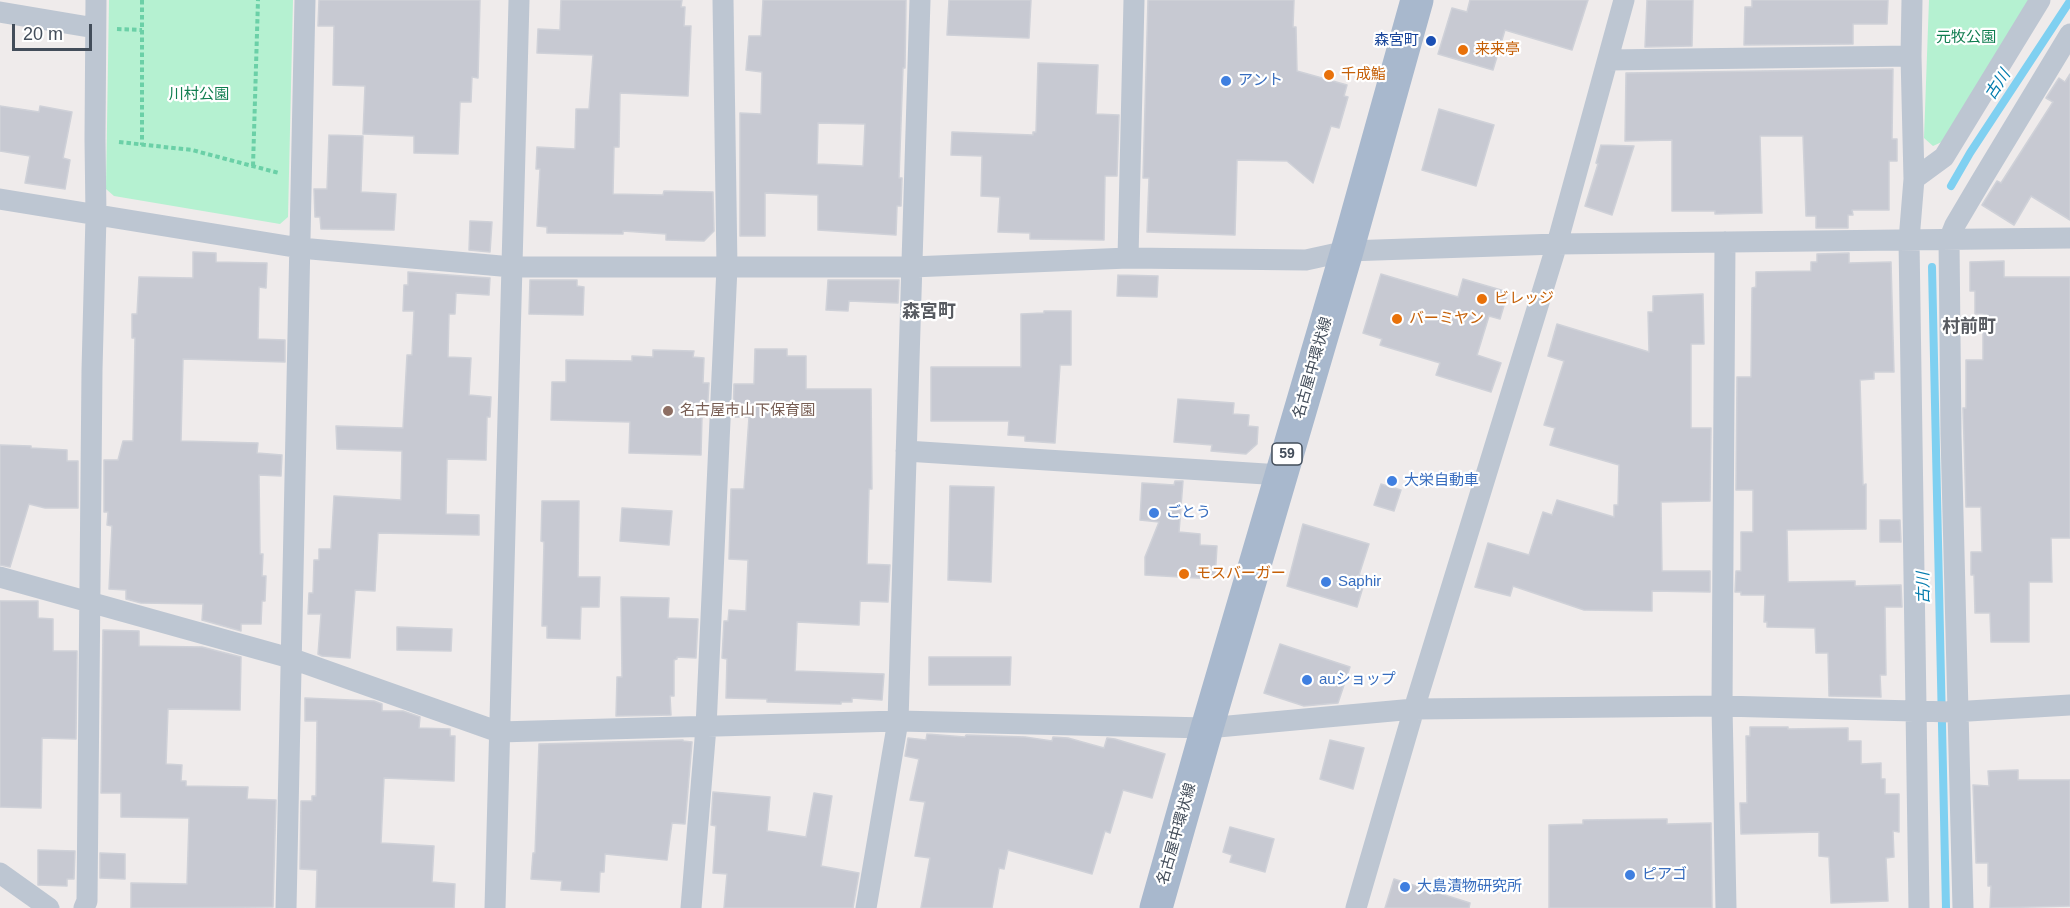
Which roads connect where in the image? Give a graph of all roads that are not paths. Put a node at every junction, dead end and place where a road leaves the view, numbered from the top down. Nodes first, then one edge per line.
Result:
1 (96, 0) edge
2 (305, 0) edge
3 (519, 0) edge
4 (723, 0) edge
5 (920, 0) edge
6 (1134, 0) edge
7 (1417, 0) edge
8 (1624, 0) edge
9 (1912, 0) edge
10 (2040, 0) edge
11 (0, 12) edge
12 (95, 28) junction
13 (2070, 34) edge
14 (1911, 56) junction
15 (1608, 60) junction
16 (1914, 179) junction
17 (0, 199) edge
18 (96, 216) junction
19 (2070, 238) edge
20 (1909, 240) junction
21 (1949, 240) junction
22 (1725, 242) junction
23 (1557, 244) junction
24 (300, 248) junction
25 (1347, 251) junction
26 (1128, 258) junction
27 (512, 267) junction
28 (727, 267) junction
29 (912, 267) junction
30 (906, 450) junction
31 (1281, 475) junction
32 (0, 577) edge
33 (91, 603) junction
34 (290, 658) junction
35 (2070, 705) edge
36 (1722, 706) junction
37 (1414, 709) junction
38 (1919, 712) junction
39 (1955, 712) junction
40 (898, 721) junction
41 (706, 727) junction
42 (1206, 728) junction
43 (499, 732) junction
44 (0, 873) edge
45 (49, 908) edge
46 (84, 908) edge
47 (286, 908) edge
48 (495, 908) edge
49 (691, 908) edge
50 (866, 908) edge
51 (1156, 908) edge
52 (1356, 908) edge
53 (1726, 908) edge
54 (1919, 908) edge
55 (1963, 908) edge

1 - 12 street
2 - 24 street
3 - 27 street
4 - 28 street
5 - 29 street
6 - 26 street
7 - 25 main road, 名古屋中環状線 / 59
8 - 15 street
9 - 14 street
10 - 16 street
11 - 12 street
12 - 18 street
13 - 21 street
14 - 15 street
14 - 16 street
15 - 23 street
16 - 20 street
17 - 18 street
18 - 24 street
18 - 33 street
19 - 21 street
20 - 21 street
20 - 22 street
20 - 38 street
21 - 39 street
22 - 23 street
22 - 36 street
23 - 25 street
23 - 37 street
24 - 27 street
24 - 34 street
25 - 26 street
25 - 31 main road, 名古屋中環状線 / 59
26 - 29 street
27 - 28 street
27 - 43 street
28 - 29 street
28 - 41 street
29 - 30 street
30 - 31 street
30 - 40 street
31 - 42 main road, 名古屋中環状線 / 59
32 - 33 street
33 - 34 street
33 - 46 street
34 - 43 street
34 - 47 street
35 - 39 street
36 - 37 street
36 - 38 street
36 - 53 street
37 - 42 street
37 - 52 street
38 - 39 street
38 - 54 street
39 - 55 street
40 - 41 street
40 - 42 street
40 - 50 street
41 - 43 street
41 - 49 street
42 - 51 main road, 名古屋中環状線 / 59
43 - 48 street
44 - 45 street

